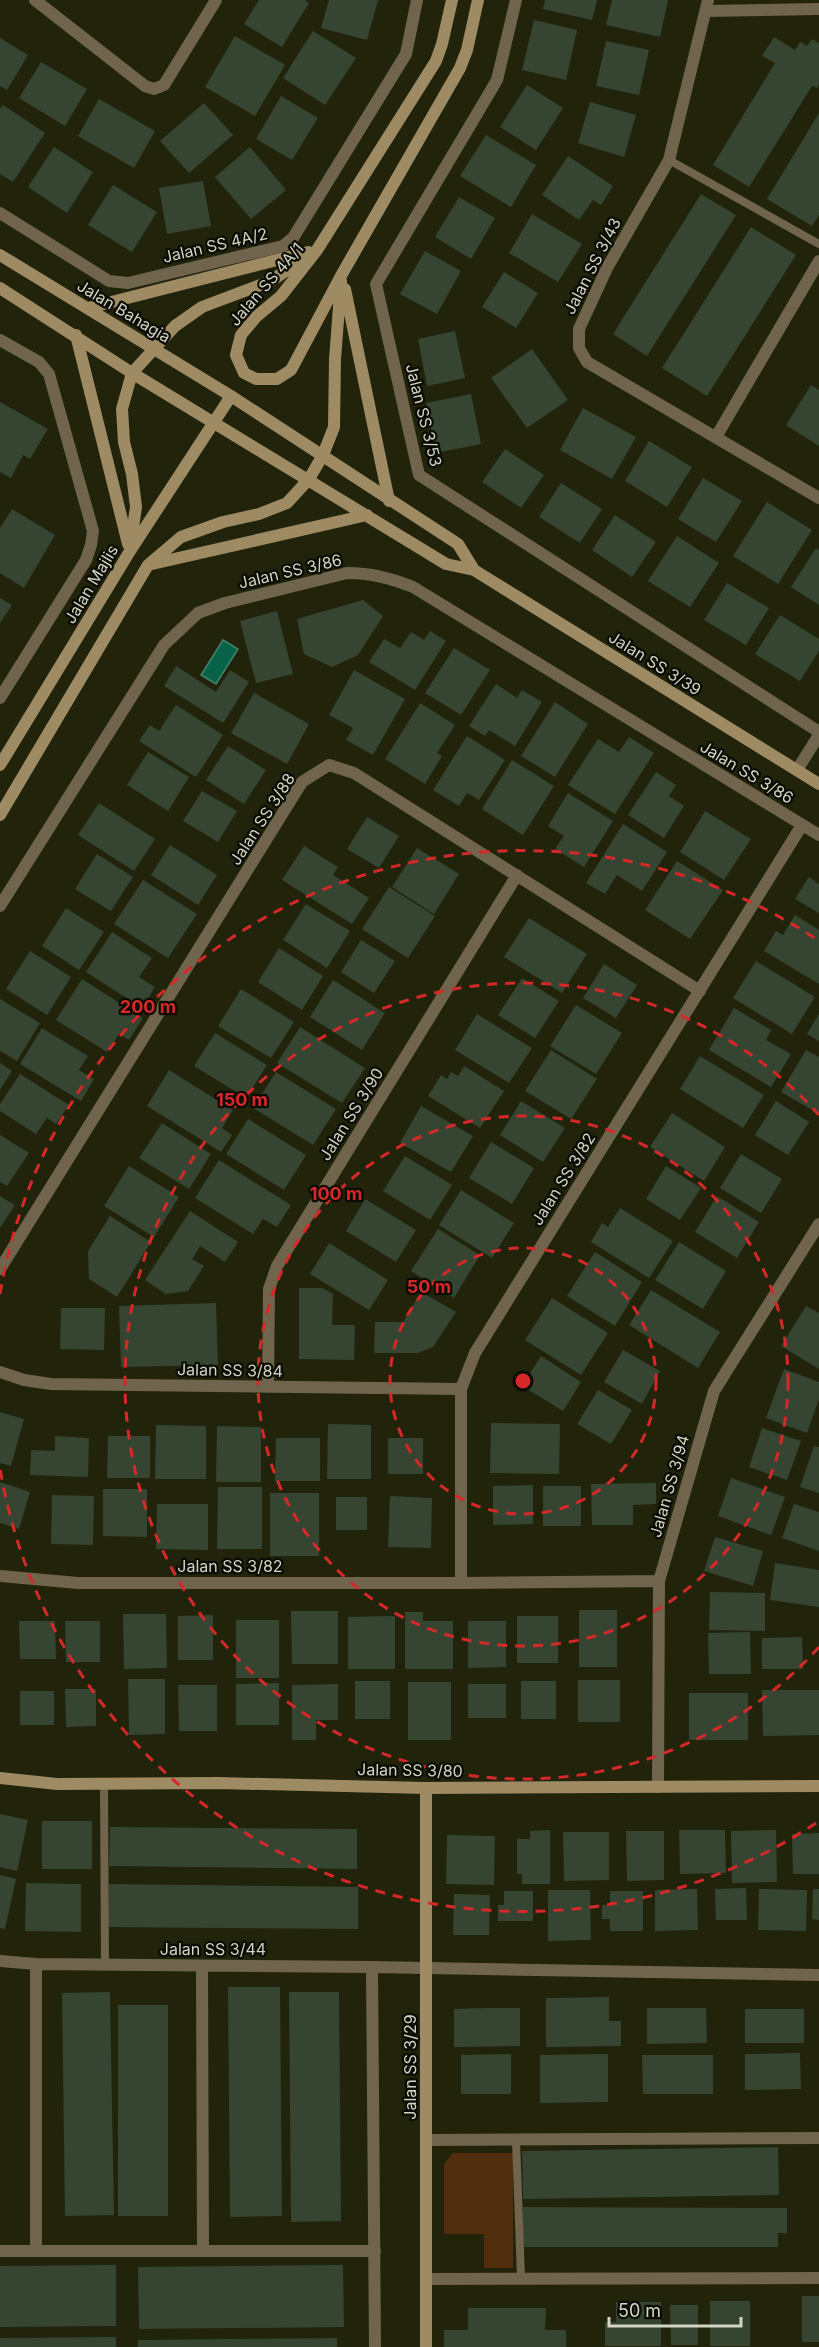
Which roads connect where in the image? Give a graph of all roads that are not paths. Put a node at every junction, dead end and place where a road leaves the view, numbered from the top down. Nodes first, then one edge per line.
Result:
1 (35, 0) edge
2 (216, 0) edge
3 (417, 0) edge
4 (452, 0) edge
5 (478, 0) edge
6 (516, 0) edge
7 (707, 5) edge
8 (819, 9) edge
9 (669, 160) junction
10 (0, 213) edge
11 (819, 244) edge
12 (317, 250) junction
13 (0, 255) edge
14 (819, 261) edge
15 (342, 274) junction
16 (0, 288) edge
17 (88, 308) junction
18 (76, 335) junction
19 (0, 340) edge
20 (153, 348) junction
21 (132, 373) junction
22 (231, 396) junction
23 (214, 422) junction
24 (716, 437) junction
25 (323, 455) junction
26 (309, 479) junction
27 (819, 498) edge
28 (389, 501) junction
29 (367, 515) junction
30 (130, 551) junction
31 (148, 565) junction
32 (474, 570) junction
33 (0, 698) edge
34 (819, 734) edge
35 (0, 765) edge
36 (796, 770) junction
37 (819, 784) edge
38 (0, 815) edge
39 (802, 825) junction
40 (819, 835) edge
41 (517, 874) junction
42 (0, 906) edge
43 (700, 991) junction
44 (819, 1224) edge
45 (0, 1269) edge
46 (0, 1372) edge
47 (268, 1387) junction
48 (461, 1389) junction
49 (0, 1576) edge
50 (659, 1581) junction
51 (461, 1583) junction
52 (0, 1778) edge
53 (104, 1784) junction
54 (819, 1786) edge
55 (658, 1787) junction
56 (426, 1788) junction
57 (0, 1961) edge
58 (36, 1964) junction
59 (105, 1965) junction
60 (202, 1966) junction
61 (372, 1967) junction
62 (426, 1968) junction
63 (819, 1975) edge
64 (819, 2138) edge
65 (426, 2140) junction
66 (516, 2140) junction
67 (0, 2251) edge
68 (36, 2251) junction
69 (203, 2251) junction
70 (375, 2251) junction
71 (521, 2278) junction
72 (819, 2278) edge
73 (426, 2279) junction
74 (375, 2347) edge
75 (426, 2347) edge

1 - 2 street
3 - 10 street, Jalan SS 4A/2
4 - 12 main road, Jalan SS 4A/1
5 - 15 main road, Jalan SS 4A/1
6 - 34 street, Jalan SS 3/53
7 - 8 street
7 - 9 street, Jalan SS 3/43
9 - 11 lane
9 - 24 street, Jalan SS 3/43
12 - 15 main road, Jalan SS 4A/1
12 - 17 main road
12 - 20 main road
13 - 17 main road, Jalan Bahagia
14 - 24 street
15 - 25 main road
15 - 28 main road
16 - 18 main road
17 - 20 main road, Jalan Bahagia
18 - 21 main road
18 - 30 main road
19 - 33 street
20 - 21 main road
20 - 22 main road, Jalan Bahagia
21 - 23 main road
21 - 30 main road
22 - 23 main road, Jalan Majlis
22 - 25 main road, Jalan SS 3/39
23 - 26 main road, Jalan SS 3/39
23 - 30 main road, Jalan Majlis
24 - 27 street, Jalan SS 3/43
25 - 26 main road
25 - 28 main road, Jalan SS 3/39
26 - 29 main road, Jalan SS 3/39
26 - 31 main road
28 - 32 main road, Jalan SS 3/39
29 - 31 main road
29 - 32 main road, Jalan SS 3/39
30 - 35 main road, Jalan Majlis
31 - 38 main road
32 - 36 main road, Jalan SS 3/39
34 - 36 street
36 - 37 main road, Jalan SS 3/39
39 - 40 street, Jalan SS 3/86
39 - 42 street, Jalan SS 3/86
39 - 43 street, Jalan SS 3/82
41 - 43 street, Jalan SS 3/88
41 - 45 street, Jalan SS 3/88
41 - 47 street, Jalan SS 3/90
43 - 48 street, Jalan SS 3/82
44 - 50 street, Jalan SS 3/94
46 - 47 street, Jalan SS 3/84
47 - 48 street, Jalan SS 3/84
48 - 51 street, Jalan SS 3/82
49 - 51 street, Jalan SS 3/82
50 - 51 street, Jalan SS 3/82
50 - 55 street, Jalan SS 3/94
52 - 53 main road, Jalan SS 3/80
53 - 56 main road, Jalan SS 3/80
53 - 59 lane
54 - 55 main road, Jalan SS 3/80
55 - 56 main road, Jalan SS 3/80
56 - 62 main road, Jalan SS 3/29
57 - 58 street, Jalan SS 3/44
58 - 59 street, Jalan SS 3/44
58 - 68 street
59 - 60 street, Jalan SS 3/44
60 - 61 street, Jalan SS 3/44
60 - 69 street
61 - 62 street, Jalan SS 3/44
61 - 70 street
62 - 63 street, Jalan SS 3/44
62 - 65 main road, Jalan SS 3/29
64 - 66 street
65 - 66 street
65 - 73 main road, Jalan SS 3/29
66 - 71 lane
67 - 68 street
68 - 69 street
69 - 70 street
70 - 74 street
71 - 72 street
71 - 73 street
73 - 75 main road, Jalan SS 3/29

